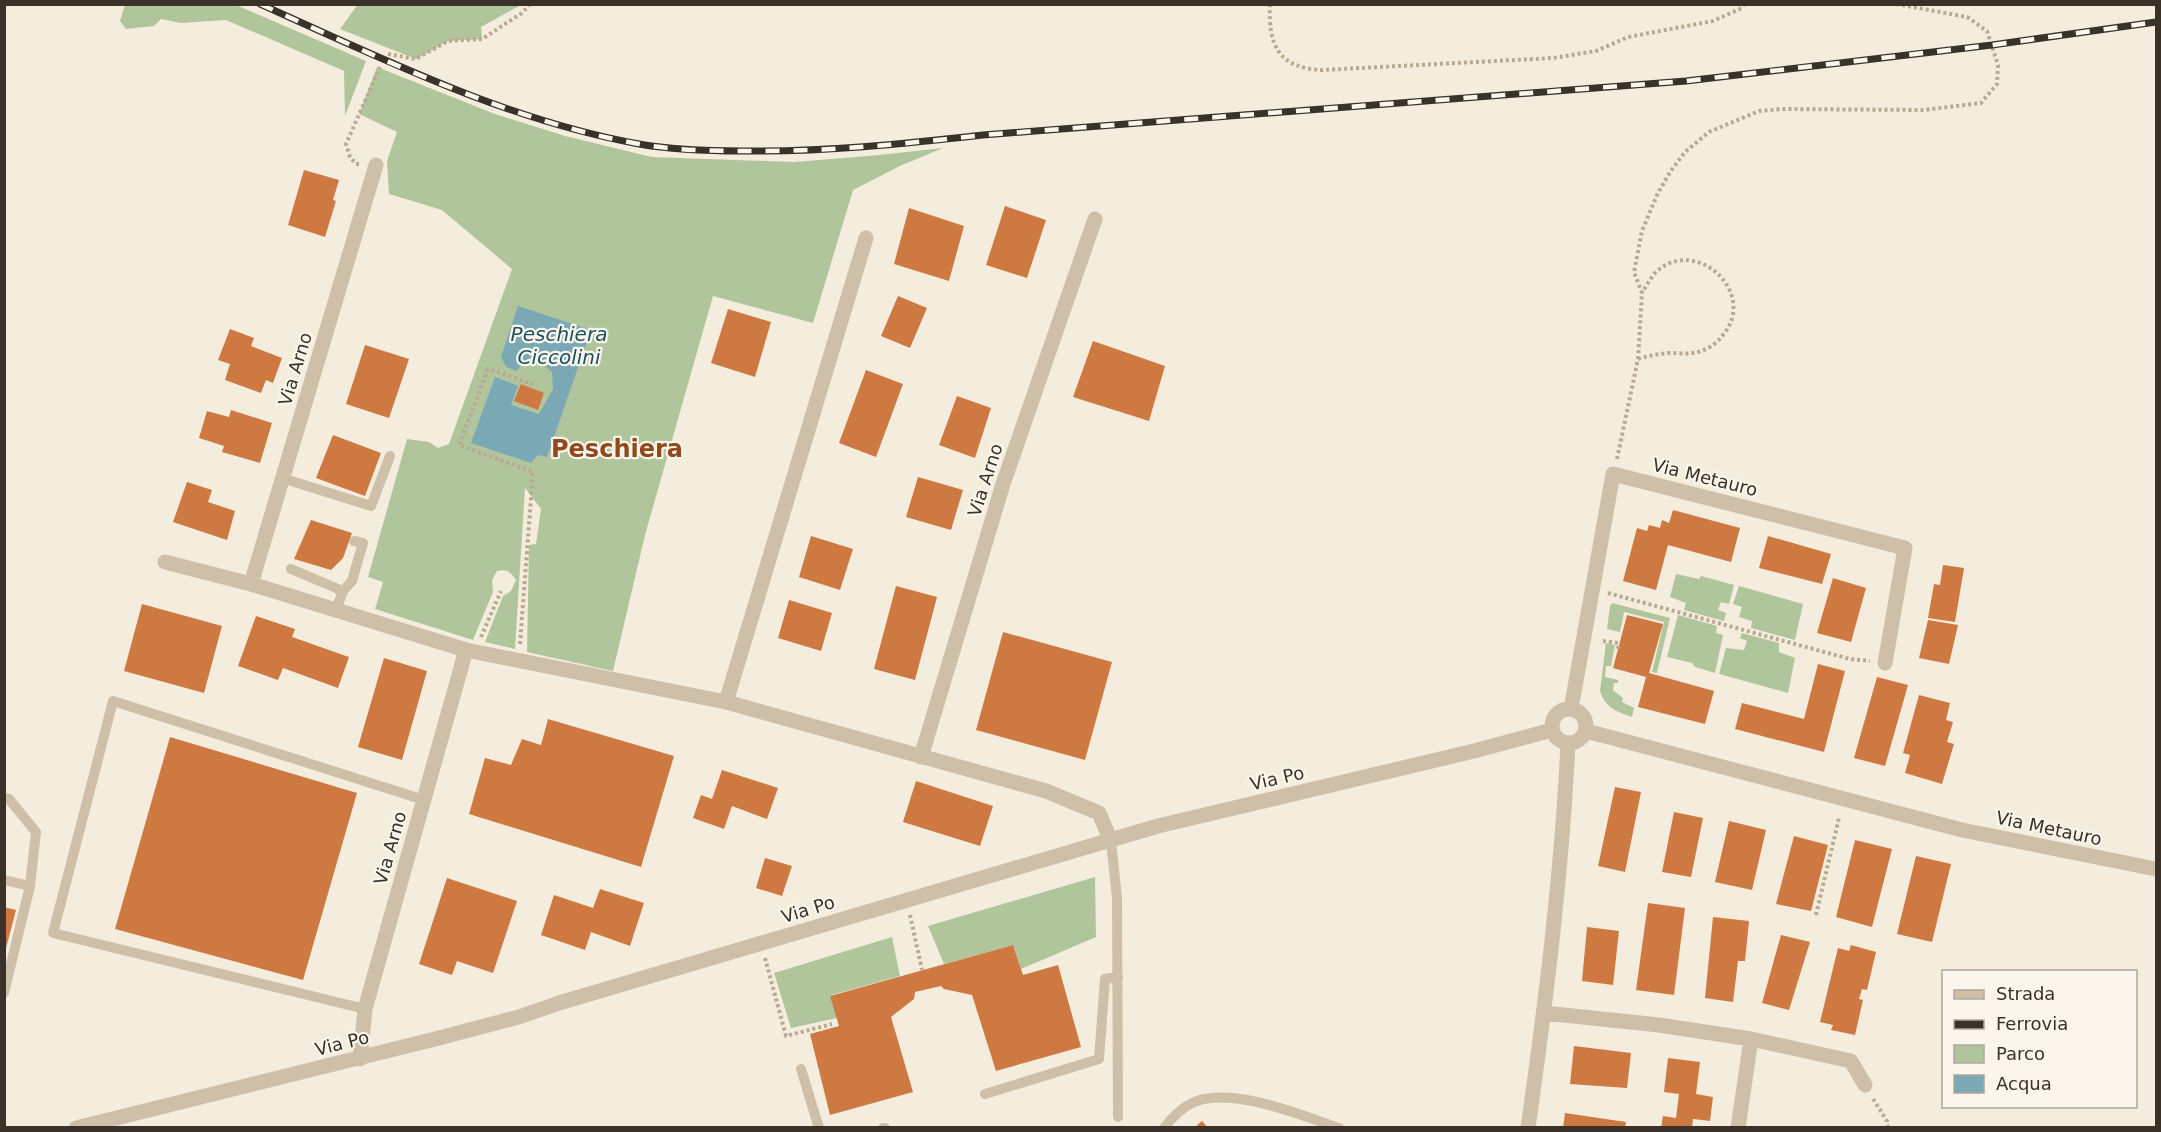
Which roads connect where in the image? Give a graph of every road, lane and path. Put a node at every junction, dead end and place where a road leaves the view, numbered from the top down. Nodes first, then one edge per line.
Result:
1 (530, 4) edge
2 (1270, 4) edge
3 (1744, 4) edge
4 (1896, 4) edge
5 (388, 54) dead end
6 (380, 68) dead end
7 (376, 165) joint
8 (1095, 219) dead end
9 (866, 238) dead end
10 (1642, 293) junction
11 (1638, 358) junction
12 (533, 384) dead end
13 (390, 456) dead end
14 (1613, 474) junction
15 (282, 478) junction
16 (354, 542) dead end
17 (165, 561) dead end
18 (291, 569) dead end
19 (251, 584) junction
20 (1593, 588) junction
21 (343, 591) junction
22 (501, 591) dead end
23 (336, 610) junction
24 (1603, 641) dead end
25 (1618, 649) dead end
26 (471, 651) junction
27 (519, 660) junction
28 (1885, 663) joint
29 (726, 702) junction
30 (1571, 709) junction
31 (1552, 730) junction
32 (1586, 731) junction
33 (1568, 744) junction
34 (921, 757) junction
35 (4, 798) edge
36 (424, 800) junction
37 (1839, 818) dead end
38 (1112, 841) junction
39 (2157, 869) edge
40 (4, 880) edge
41 (30, 886) junction
42 (906, 900) junction
43 (1816, 915) dead end
44 (761, 943) junction
45 (922, 970) dead end
46 (1118, 977) junction
47 (4, 993) edge
48 (365, 1009) junction
49 (1544, 1013) junction
50 (832, 1024) dead end
51 (1751, 1039) junction
52 (360, 1059) junction
53 (801, 1069) dead end
54 (1865, 1085) joint
55 (985, 1094) dead end
56 (1118, 1117) dead end
57 (76, 1128) edge
58 (819, 1128) edge
59 (1164, 1128) edge
60 (1339, 1128) edge
61 (1528, 1128) edge
62 (1738, 1128) edge
63 (1888, 1128) edge

1 - 5 path
2 - 3 path
4 - 10 path
6 - 7 path
7 - 15 street, Via Arno
8 - 34 street, Via Arno
9 - 29 street
10 - 11 path
10 - 11 path
11 - 14 path
12 - 27 path
13 - 15 lane
14 - 20 street
14 - 28 street, Via Metauro
15 - 19 street, Via Arno
16 - 21 lane
17 - 19 street
18 - 21 lane
19 - 23 street
20 - 28 path
20 - 30 street
21 - 23 lane
22 - 26 path
23 - 26 street
24 - 25 path
26 - 27 street
26 - 36 street, Via Arno
27 - 29 street
29 - 34 street
30 - 31 street
30 - 32 street
31 - 33 street
31 - 38 street, Via Po
32 - 33 street
32 - 39 street, Via Metauro
33 - 49 street
34 - 38 street
35 - 41 lane
36 - 48 street, Via Arno
36 - 48 lane
37 - 43 path
38 - 42 street, Via Po
38 - 46 lane
40 - 41 lane
41 - 47 lane
42 - 44 street, Via Po
42 - 45 path
44 - 50 path
44 - 52 street, Via Po
46 - 55 lane
46 - 56 lane
48 - 52 street, Via Arno
49 - 51 street
49 - 61 street
51 - 54 street
51 - 62 street
52 - 57 street, Via Po
53 - 58 lane
54 - 63 path
59 - 60 lane

